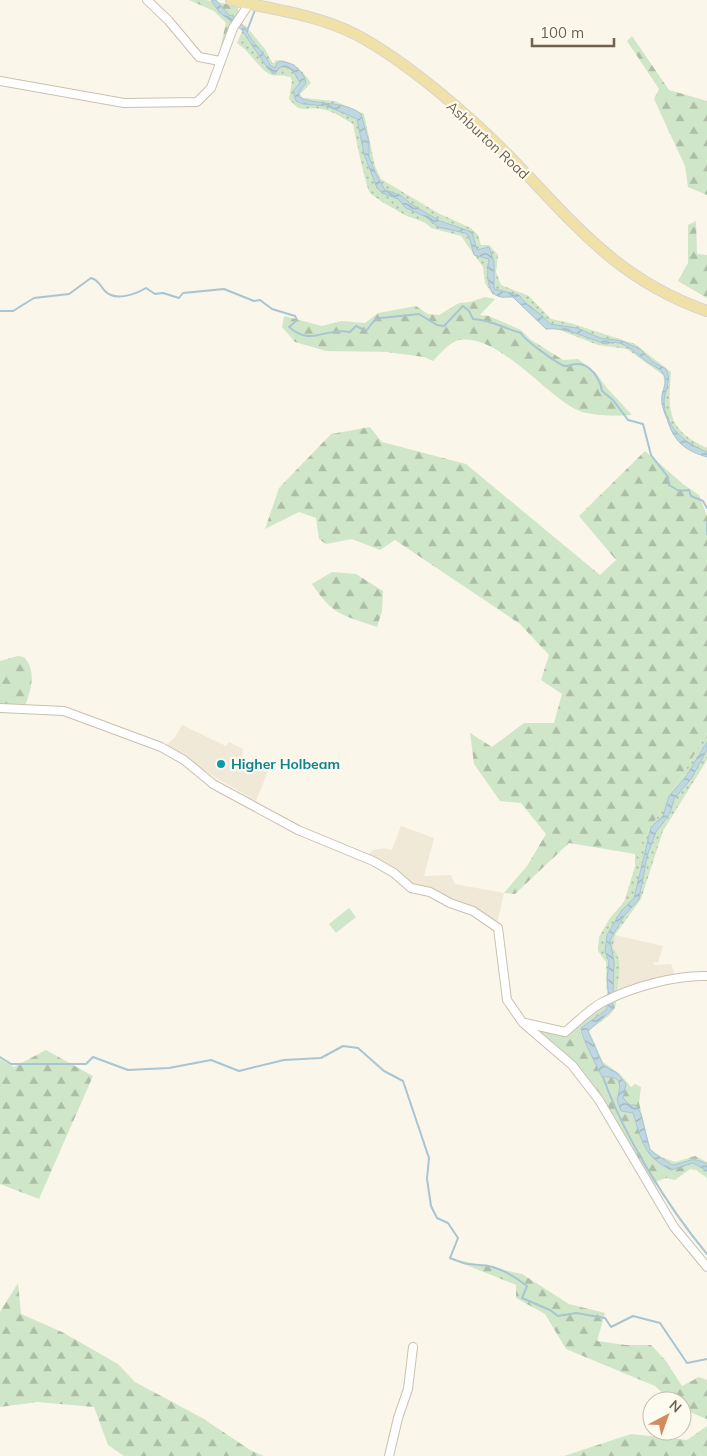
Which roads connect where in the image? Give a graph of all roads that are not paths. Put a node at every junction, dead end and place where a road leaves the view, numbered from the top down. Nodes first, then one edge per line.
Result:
1 (147, 0) edge
2 (231, 0) edge
3 (249, 4) junction
4 (272, 4) edge
5 (220, 61) junction
6 (0, 80) edge
7 (707, 311) edge
8 (0, 708) edge
9 (707, 976) edge
10 (523, 1023) junction
11 (707, 1267) edge
12 (414, 1347) dead end
13 (389, 1456) edge

1 - 5 street
2 - 3 main road, Ashburton Road
3 - 4 main road, Ashburton Road
3 - 5 street
4 - 7 main road, Ashburton Road
5 - 6 street
8 - 10 street
9 - 10 street
10 - 11 street
12 - 13 street

